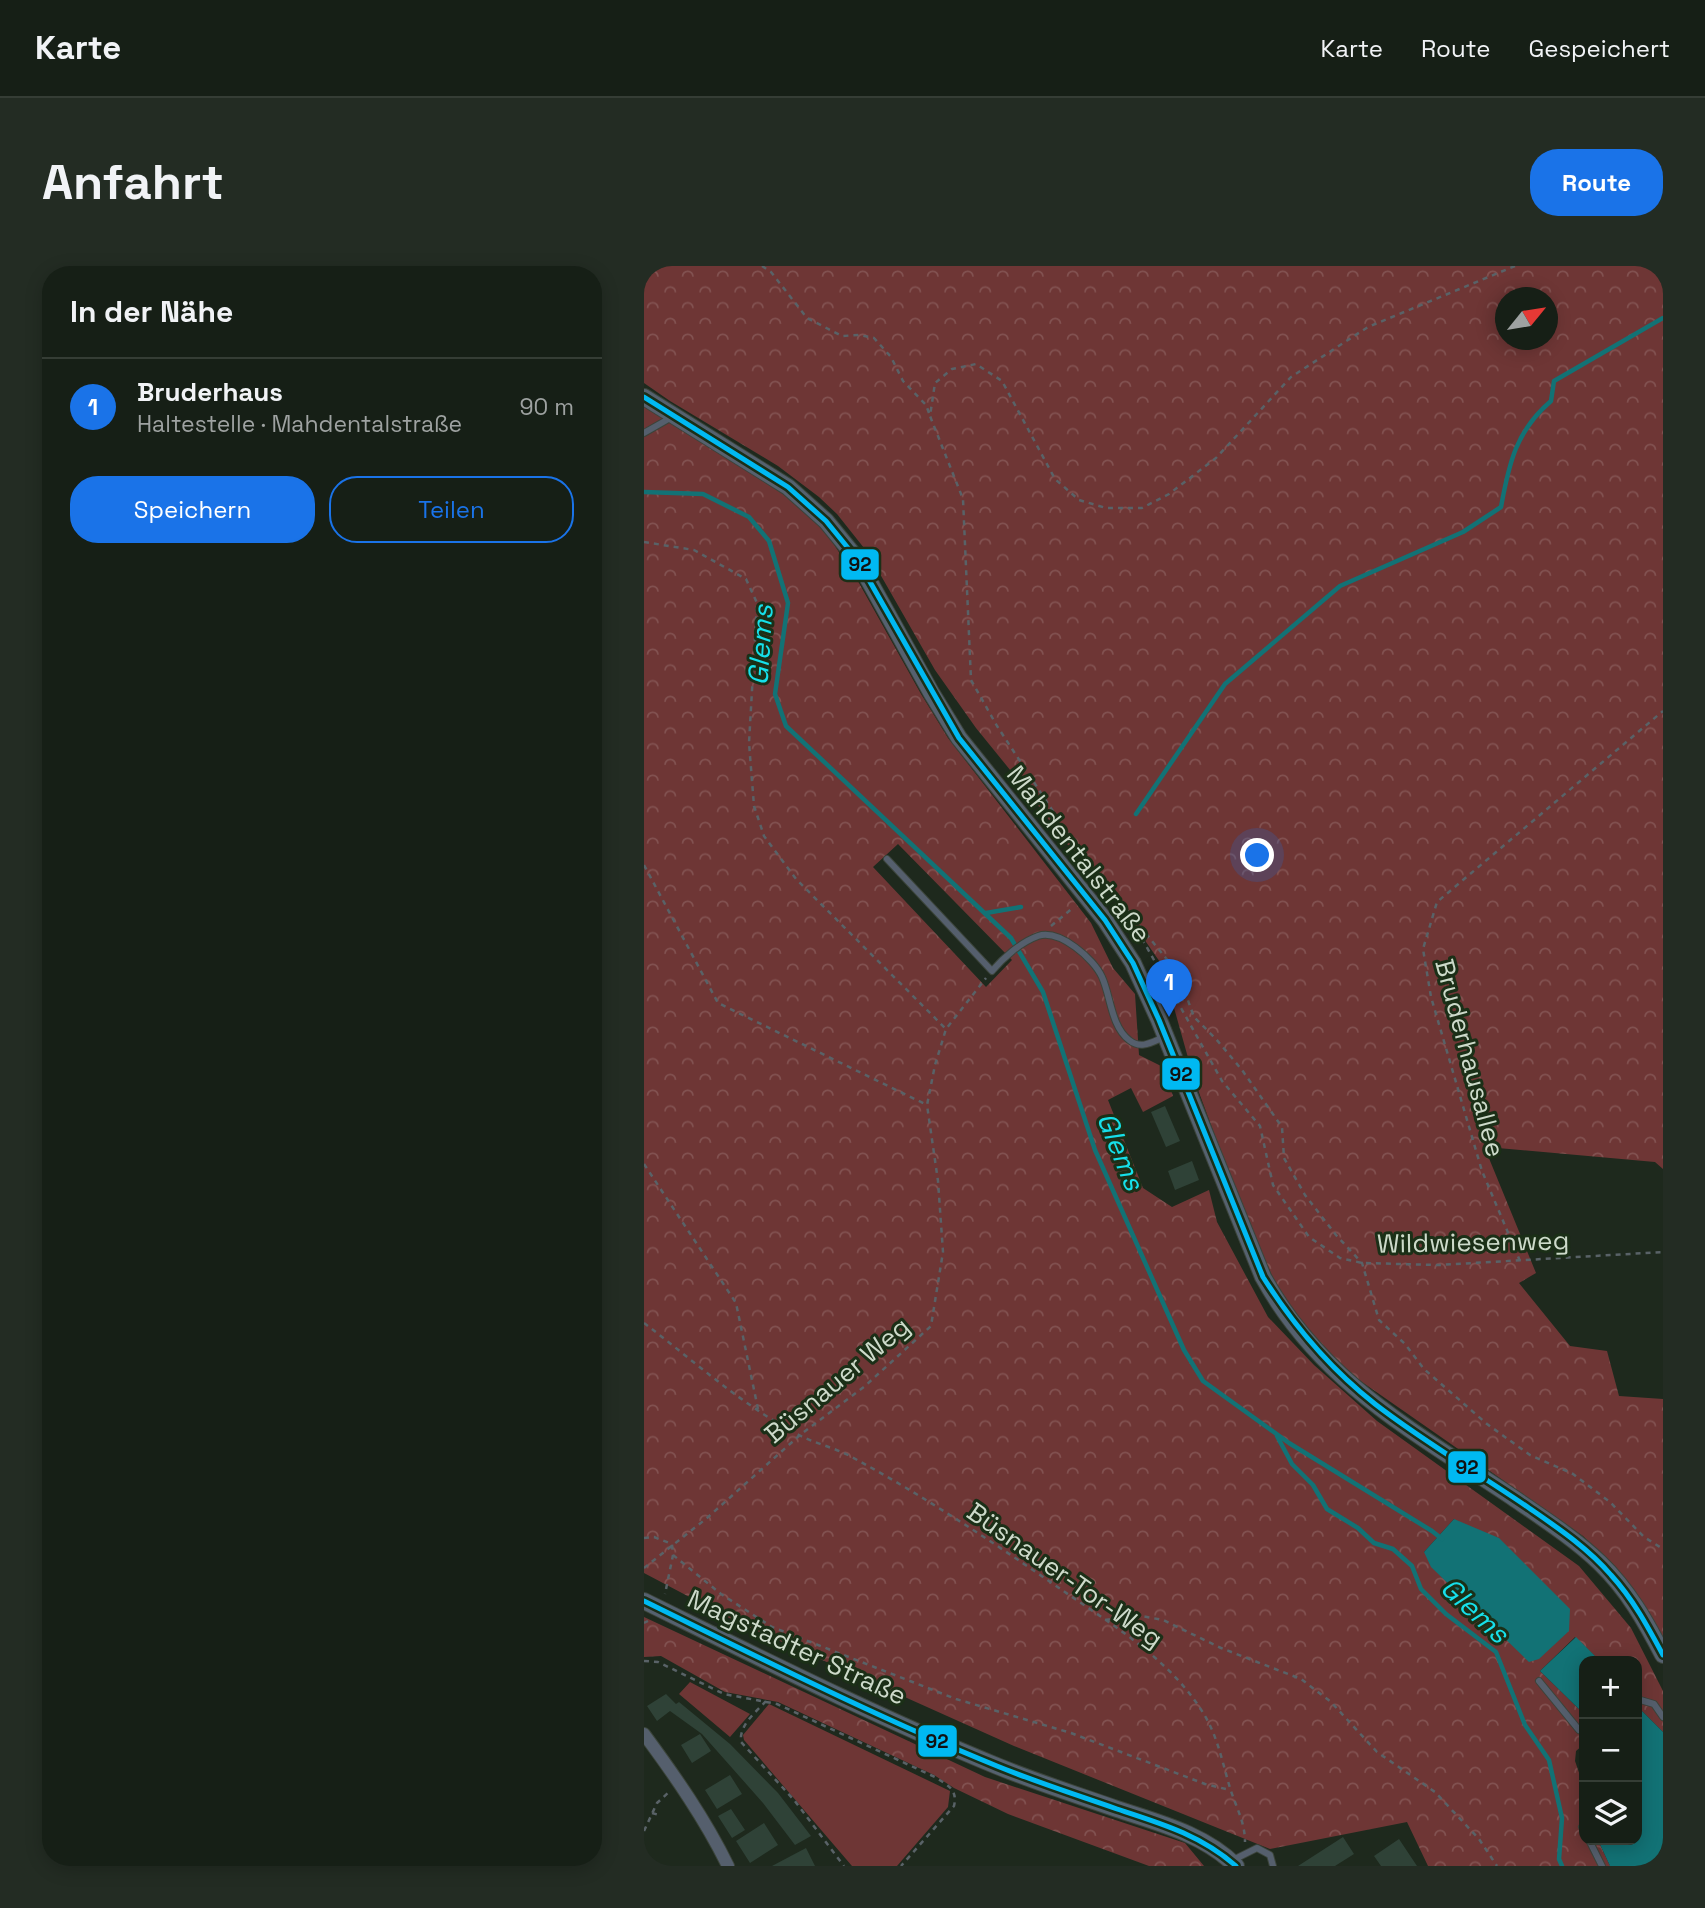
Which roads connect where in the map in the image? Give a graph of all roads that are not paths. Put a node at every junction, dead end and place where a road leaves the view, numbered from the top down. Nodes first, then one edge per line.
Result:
1 (644, 397) edge
2 (673, 416) junction
3 (644, 433) edge
4 (887, 859) dead end
5 (1166, 1037) junction
6 (644, 1601) edge
7 (1663, 1655) edge
8 (1539, 1681) dead end
9 (1642, 1700) edge
10 (1663, 1717) edge
11 (1579, 1730) edge
12 (644, 1734) edge
13 (1592, 1845) edge
14 (1234, 1863) edge
15 (728, 1866) edge
16 (1273, 1866) edge
17 (1602, 1866) edge

1 - 2 main road, Mahdentalstraße
2 - 3 lane
2 - 5 main road, Mahdentalstraße
4 - 5 lane
5 - 7 main road, Mahdentalstraße
6 - 14 main road, Magstadter Straße
8 - 11 lane
9 - 10 lane
12 - 15 street
13 - 17 lane
14 - 16 lane

